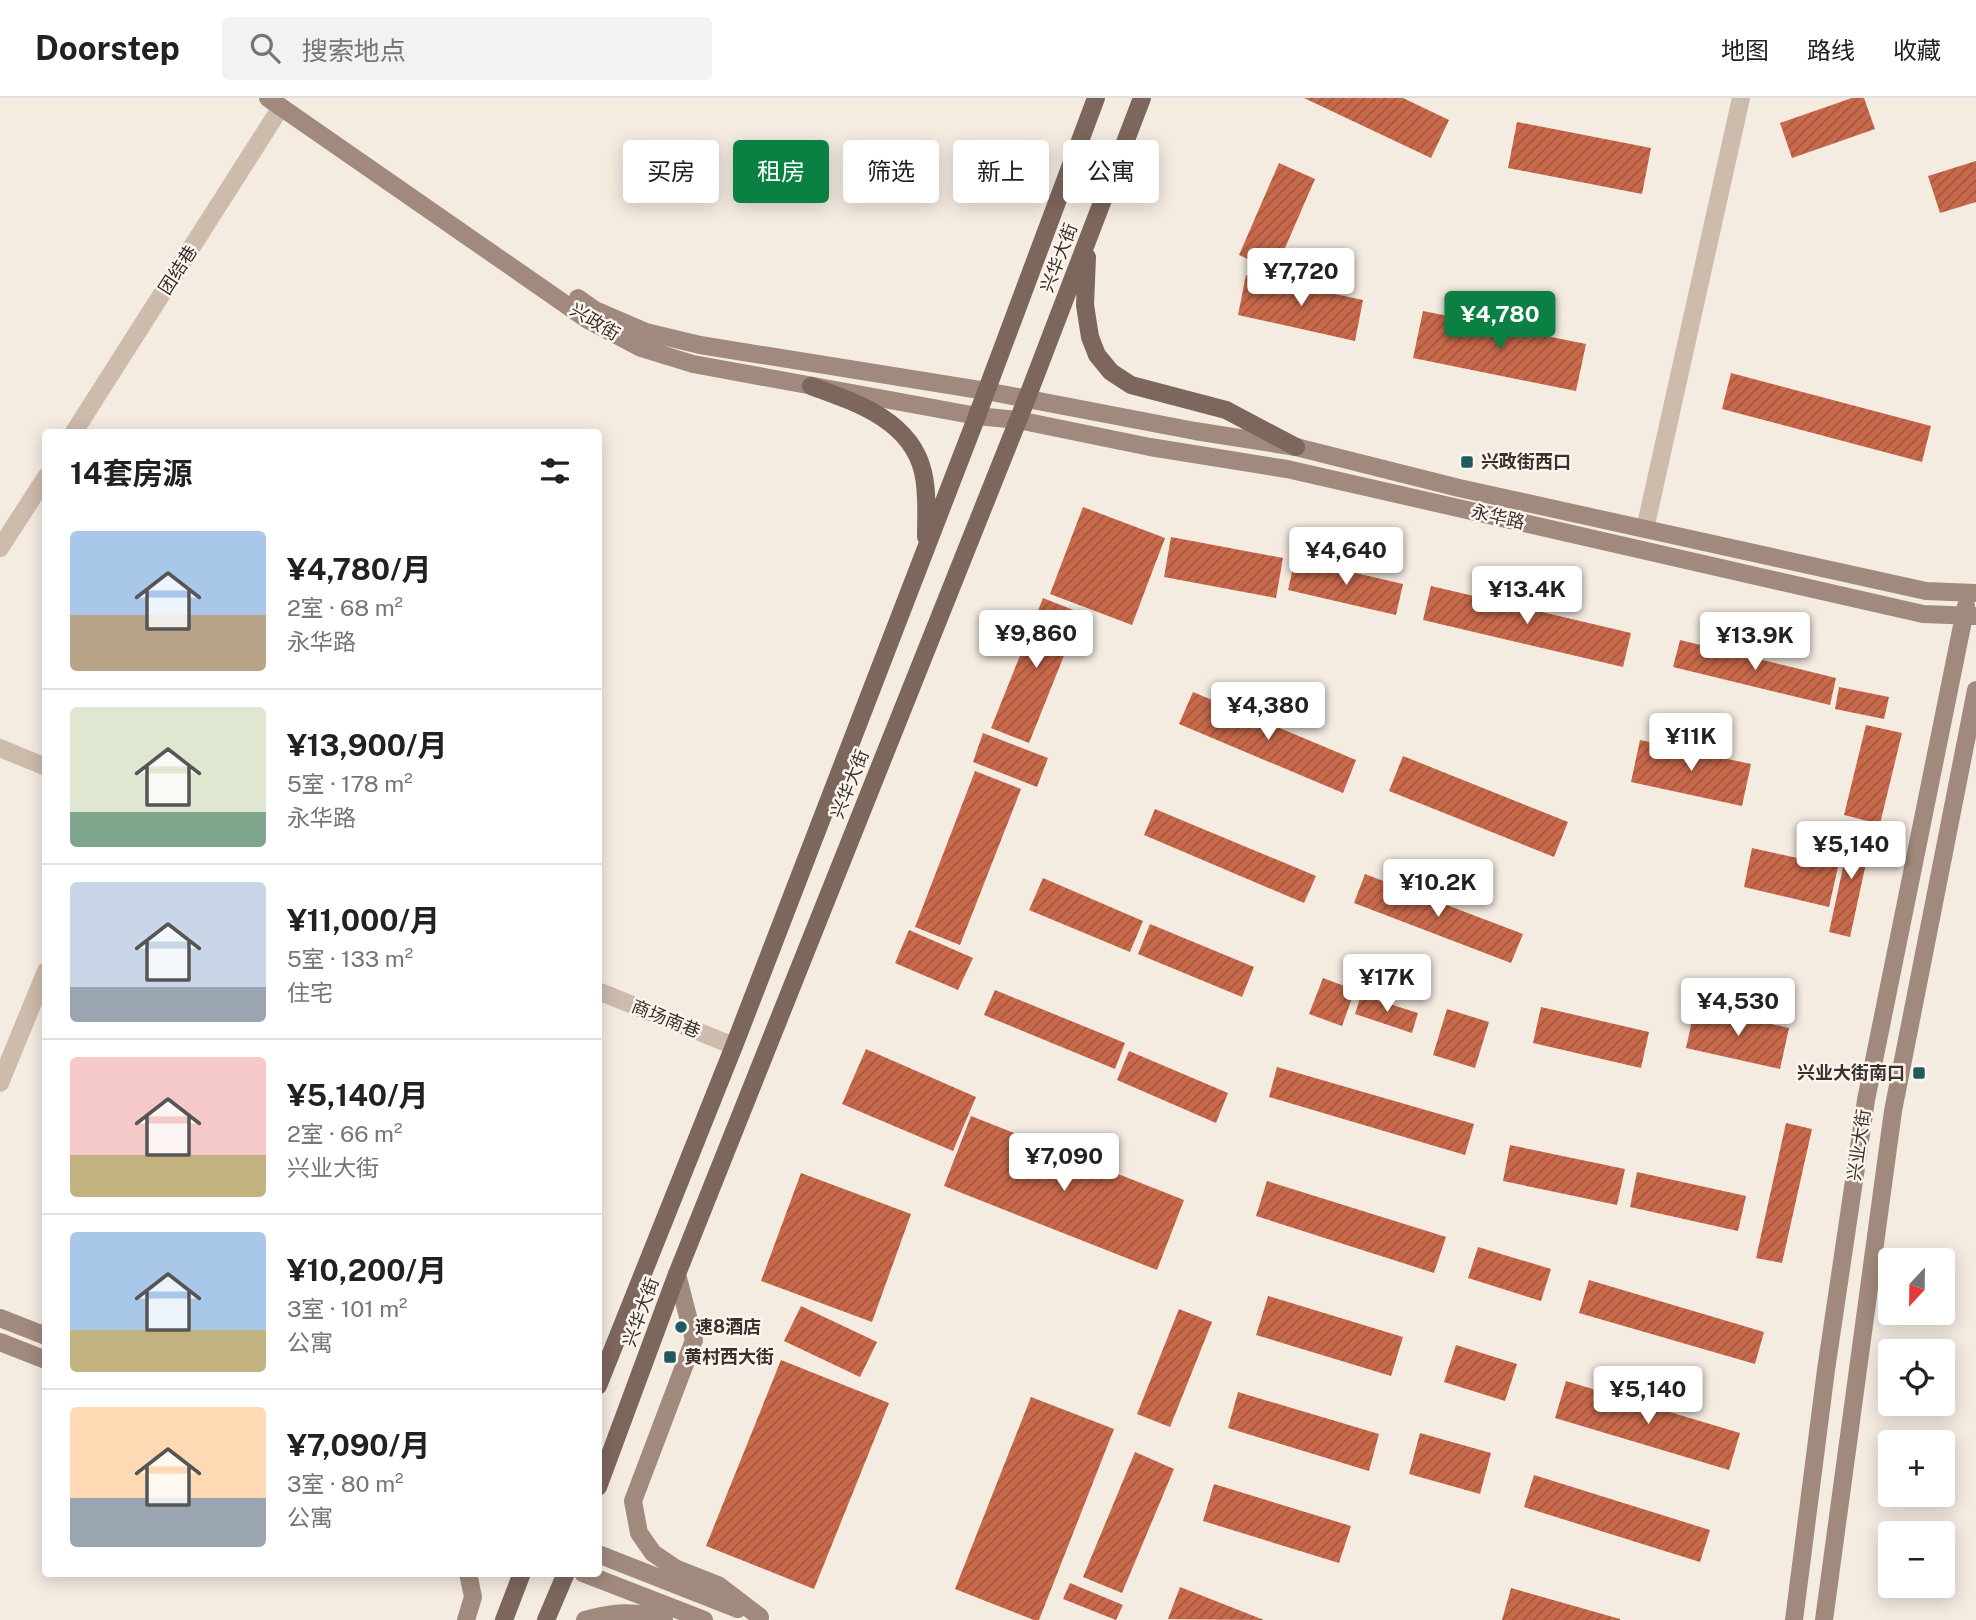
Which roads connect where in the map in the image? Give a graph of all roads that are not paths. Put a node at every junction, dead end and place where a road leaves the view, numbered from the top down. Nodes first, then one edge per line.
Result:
1 (1096, 98) edge
2 (1142, 98) edge
3 (1741, 98) edge
4 (279, 101) edge
5 (1097, 217) junction
6 (811, 386) junction
7 (986, 391) junction
8 (1027, 398) junction
9 (977, 416) junction
10 (1018, 420) junction
11 (76, 429) edge
12 (1296, 447) junction
13 (42, 483) edge
14 (1645, 529) junction
15 (0, 548) edge
16 (926, 548) junction
17 (1972, 593) edge
18 (1970, 616) edge
19 (1976, 690) edge
20 (0, 748) edge
21 (42, 765) edge
22 (42, 981) edge
23 (602, 993) edge
24 (734, 1046) junction
25 (0, 1083) edge
26 (677, 1274) junction
27 (0, 1318) edge
28 (42, 1334) edge
29 (618, 1340) junction
30 (0, 1342) edge
31 (602, 1357) edge
32 (42, 1358) edge
33 (602, 1377) edge
34 (602, 1476) edge
35 (602, 1556) edge
36 (469, 1577) edge
37 (521, 1577) edge
38 (564, 1577) edge
39 (593, 1577) edge
40 (764, 1618) edge
41 (466, 1620) edge
42 (505, 1620) edge
43 (546, 1620) edge
44 (584, 1620) edge
45 (664, 1620) edge
46 (704, 1620) edge
47 (1794, 1620) edge
48 (1824, 1620) edge

1 - 7 main road, 兴华大街
2 - 5 main road, 兴华大街
3 - 14 street
4 - 6 main road, 兴政街
4 - 7 main road, 兴政街
4 - 11 street, 团结巷
5 - 8 main road, 兴华大街
5 - 12 main road
6 - 9 main road, 兴政街
6 - 16 main road
7 - 8 main road, 兴政街
7 - 9 main road, 兴华大街
8 - 10 main road, 兴华大街
8 - 12 main road, 永华路
9 - 10 main road, 永华路
9 - 16 main road, 兴华大街
10 - 18 main road, 永华路
10 - 26 main road, 兴华大街
12 - 14 main road, 永华路
13 - 15 street
14 - 17 main road, 永华路
16 - 24 main road, 兴华大街
17 - 18 main road, 兴业大街
18 - 47 main road, 兴业大街
19 - 48 main road, 兴业大街
20 - 21 street
22 - 25 street
23 - 24 street, 商场南巷
24 - 29 main road, 兴华大街
26 - 34 main road, 兴华大街
26 - 40 main road
27 - 28 main road
29 - 31 main road
29 - 33 main road, 兴华大街
30 - 32 main road
35 - 40 main road
36 - 41 main road
37 - 42 main road
38 - 43 main road
39 - 46 main road
44 - 45 main road

